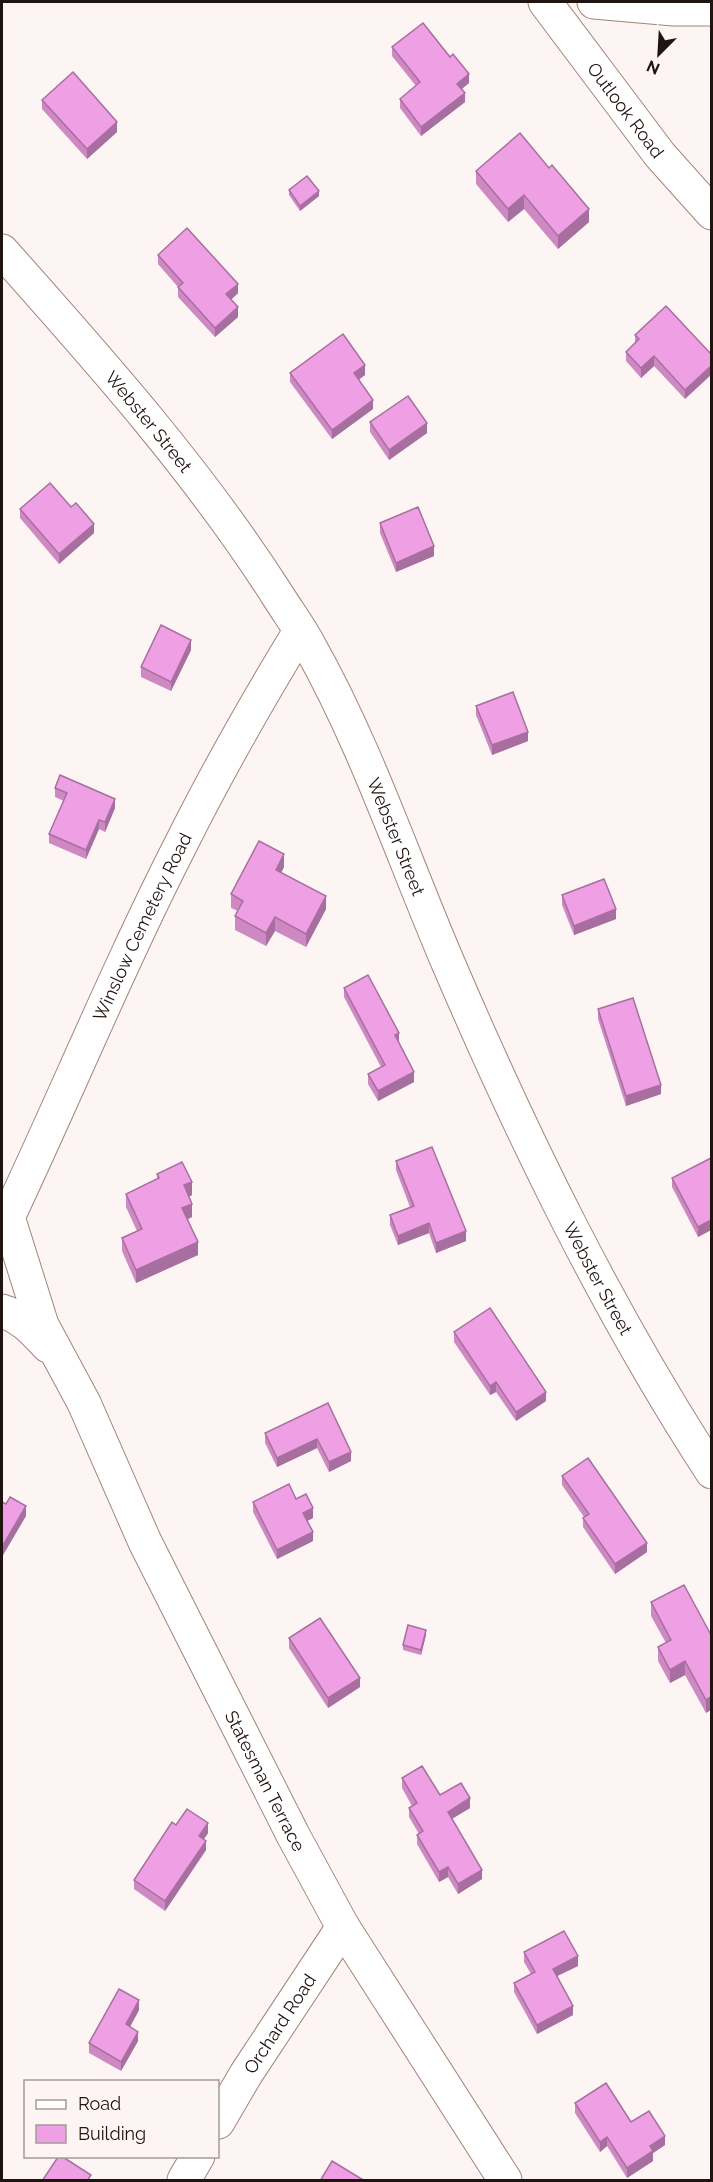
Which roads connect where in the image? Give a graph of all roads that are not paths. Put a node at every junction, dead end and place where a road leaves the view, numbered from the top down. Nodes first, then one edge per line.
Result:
1 (545, 2) edge
2 (594, 2) edge
3 (711, 9) edge
4 (711, 213) edge
5 (2, 251) edge
6 (300, 631) junction
7 (5, 1224) edge
8 (2, 1311) edge
9 (61, 1361) junction
10 (711, 1472) edge
11 (343, 1927) junction
12 (219, 2120) edge
13 (197, 2158) edge
14 (184, 2181) edge
15 (505, 2181) edge

1 - 4 street, Outlook Road
2 - 3 street
5 - 6 street, Webster Street
6 - 7 street, Winslow Cemetery Road
6 - 10 street, Webster Street
7 - 9 street, Statesman Terrace
8 - 9 street, Statesman Terrace
9 - 11 street, Statesman Terrace
11 - 12 street, Orchard Road
11 - 15 street, Statesman Terrace
13 - 14 street

